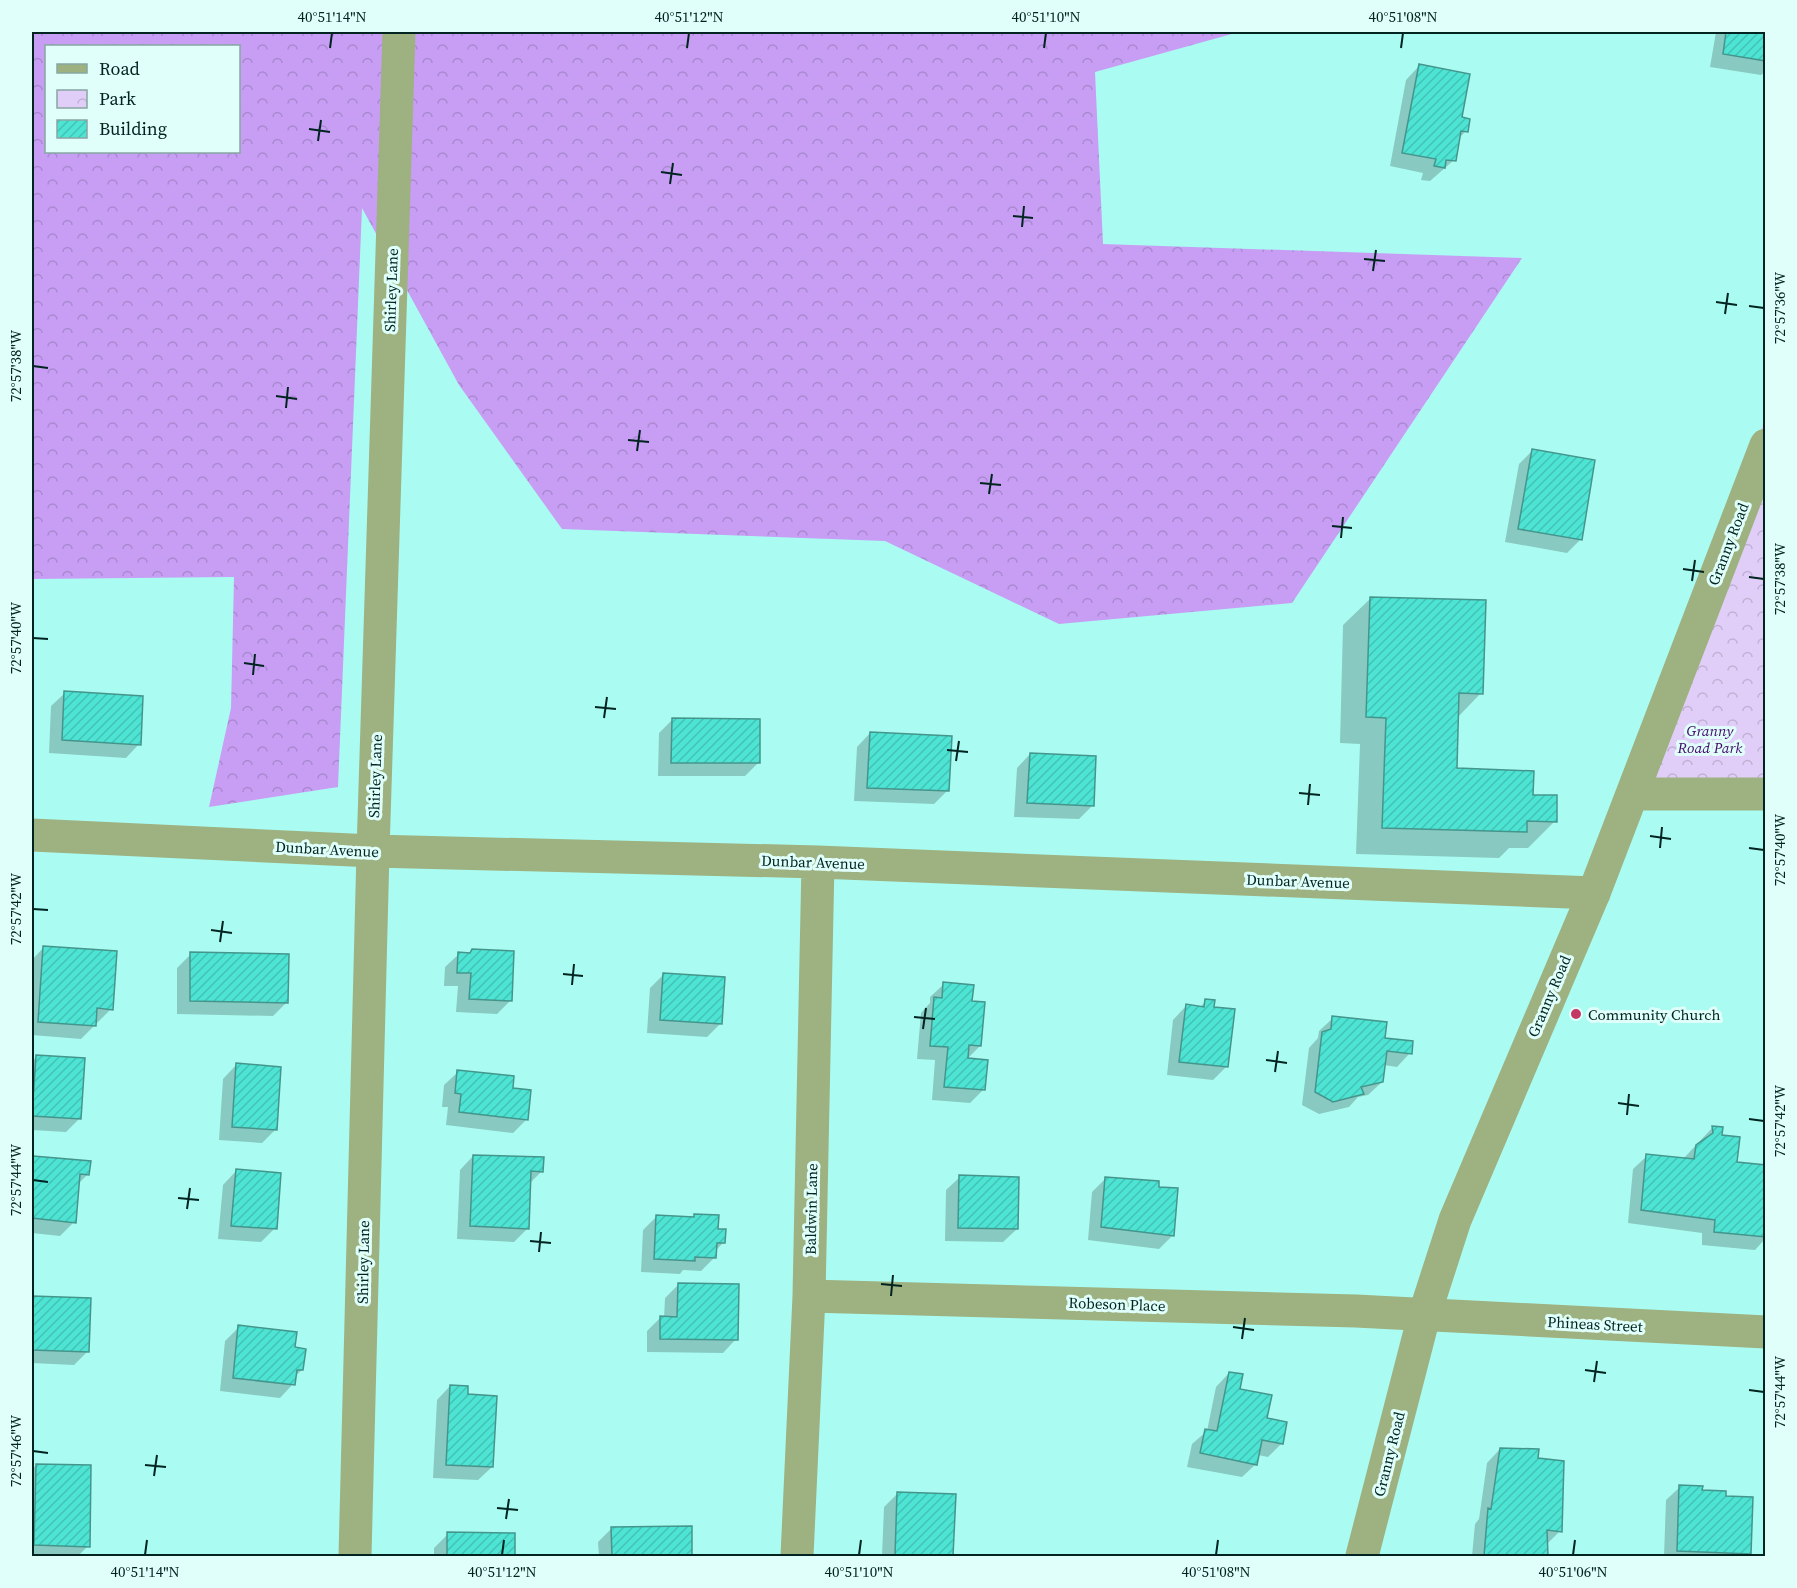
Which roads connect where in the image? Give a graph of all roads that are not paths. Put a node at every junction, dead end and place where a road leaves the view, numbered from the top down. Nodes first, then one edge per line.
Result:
1 (399, 32) edge
2 (1766, 445) edge
3 (1633, 794) junction
4 (1766, 794) edge
5 (32, 836) edge
6 (373, 851) junction
7 (818, 862) junction
8 (1593, 892) junction
9 (809, 1296) junction
10 (1424, 1316) junction
11 (1766, 1332) edge
12 (355, 1557) edge
13 (797, 1557) edge
14 (1362, 1557) edge

1 - 6 street, Shirley Lane
2 - 3 street, Granny Road
3 - 4 street
3 - 8 street, Granny Road
5 - 6 street, Dunbar Avenue
6 - 7 street, Dunbar Avenue
6 - 12 street, Shirley Lane
7 - 8 street, Dunbar Avenue
7 - 9 street, Baldwin Lane
8 - 10 street, Granny Road
9 - 10 street, Robeson Place
9 - 13 street, Baldwin Lane
10 - 11 street, Phineas Street
10 - 14 street, Granny Road

